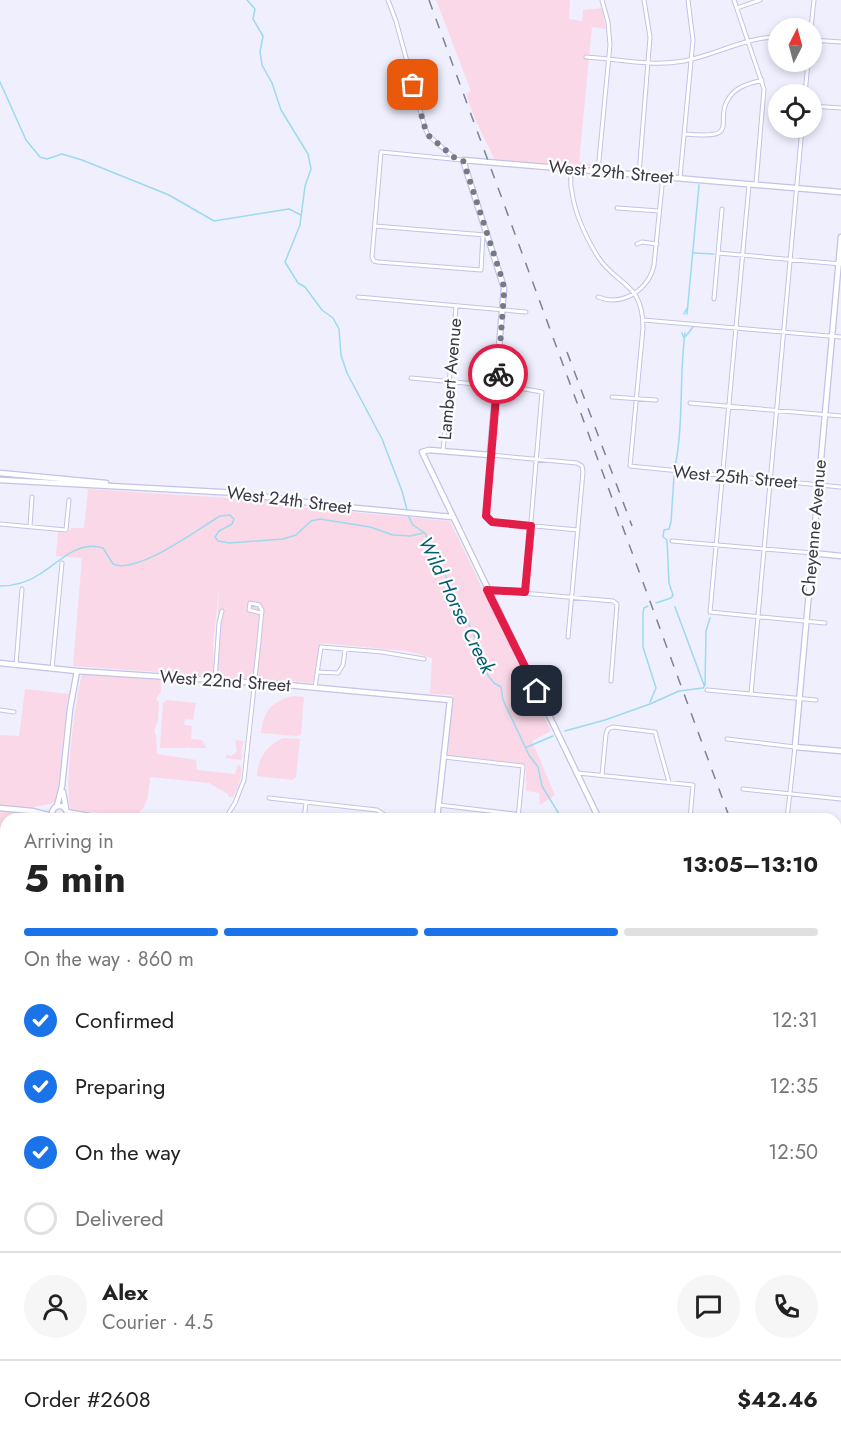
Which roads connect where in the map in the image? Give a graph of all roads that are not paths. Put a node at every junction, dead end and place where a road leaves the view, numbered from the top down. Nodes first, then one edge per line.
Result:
1 (388, 0) edge
2 (602, 0) edge
3 (644, 0) edge
4 (688, 0) edge
5 (734, 0) edge
6 (760, 0) edge
7 (814, 0) edge
8 (737, 8) junction
9 (812, 18) edge
10 (768, 38) edge
11 (748, 40) junction
12 (822, 41) edge
13 (841, 42) edge
14 (586, 57) dead end
15 (609, 58) junction
16 (691, 59) junction
17 (649, 62) junction
18 (762, 80) junction
19 (822, 107) edge
20 (841, 108) edge
21 (685, 134) junction
22 (801, 138) edge
23 (455, 158) junction
24 (463, 160) junction
25 (571, 169) junction
26 (598, 171) junction
27 (639, 174) junction
28 (663, 176) junction
29 (680, 178) junction
30 (749, 184) junction
31 (756, 184) junction
32 (797, 188) junction
33 (841, 192) edge
34 (618, 208) dead end
35 (722, 209) dead end
36 (659, 211) junction
37 (375, 226) junction
38 (485, 235) junction
39 (841, 237) edge
40 (637, 244) dead end
41 (657, 244) junction
42 (718, 254) junction
43 (742, 256) junction
44 (791, 260) junction
45 (840, 264) edge
46 (635, 293) junction
47 (358, 297) dead end
48 (598, 297) dead end
49 (714, 299) dead end
50 (456, 306) junction
51 (503, 310) junction
52 (526, 312) dead end
53 (643, 320) junction
54 (736, 328) junction
55 (784, 332) junction
56 (832, 336) junction
57 (841, 337) edge
58 (411, 378) dead end
59 (450, 382) junction
60 (497, 386) junction
61 (612, 397) dead end
62 (636, 399) junction
63 (656, 400) dead end
64 (690, 403) dead end
65 (729, 406) junction
66 (776, 411) junction
67 (825, 415) junction
68 (841, 416) edge
69 (443, 452) junction
70 (490, 455) junction
71 (536, 459) junction
72 (0, 473) edge
73 (723, 475) junction
74 (771, 479) junction
75 (0, 480) edge
76 (819, 484) junction
77 (126, 486) junction
78 (840, 487) edge
79 (32, 497) dead end
80 (69, 500) dead end
81 (452, 517) junction
82 (0, 524) edge
83 (30, 526) junction
84 (531, 526) junction
85 (578, 530) junction
86 (672, 541) dead end
87 (717, 544) junction
88 (765, 549) junction
89 (812, 553) junction
90 (841, 556) edge
91 (62, 563) dead end
92 (22, 589) dead end
93 (487, 590) junction
94 (525, 592) junction
95 (572, 597) junction
96 (222, 611) dead end
97 (261, 613) junction
98 (759, 617) junction
99 (806, 621) junction
100 (825, 623) dead end
101 (568, 637) dead end
102 (345, 649) junction
103 (424, 659) dead end
104 (0, 663) edge
105 (16, 665) junction
106 (52, 669) junction
107 (77, 671) junction
108 (317, 672) junction
109 (214, 680) junction
110 (611, 681) dead end
111 (254, 682) junction
112 (315, 688) junction
113 (707, 690) dead end
114 (751, 694) junction
115 (799, 699) junction
116 (816, 700) dead end
117 (0, 710) edge
118 (14, 712) dead end
119 (727, 739) dead end
120 (795, 747) junction
121 (841, 751) edge
122 (444, 757) junction
123 (576, 772) junction
124 (602, 775) junction
125 (669, 782) junction
126 (62, 786) junction
127 (743, 789) dead end
128 (790, 794) junction
129 (269, 798) dead end
130 (841, 799) edge
131 (306, 802) junction
132 (439, 805) junction
133 (0, 807) edge
134 (56, 807) junction
135 (67, 810) junction
136 (32, 811) junction
137 (39, 813) edge
138 (54, 813) edge
139 (66, 813) edge
140 (78, 813) edge
141 (229, 813) edge
142 (305, 813) edge
143 (382, 813) edge
144 (438, 813) edge
145 (510, 813) edge
146 (519, 813) edge
147 (596, 813) edge
148 (691, 813) edge
149 (788, 813) edge

1 - 23 street
2 - 15 street
3 - 17 street
4 - 16 street
5 - 8 street
6 - 8 street
7 - 9 street
8 - 11 street
10 - 11 street
11 - 16 street
11 - 18 street
12 - 13 street
14 - 15 street
15 - 17 street
15 - 26 street
16 - 17 street
16 - 21 street
17 - 27 street
18 - 21 street
18 - 31 street
19 - 20 street
21 - 29 street
22 - 32 street
23 - 24 street, West 29th Street
23 - 37 street, West 29th Street
24 - 25 street, West 29th Street
24 - 38 street
25 - 26 street, West 29th Street
25 - 46 street
26 - 27 street, West 29th Street
27 - 28 street, West 29th Street
28 - 29 street, West 29th Street
28 - 36 street
29 - 30 street, West 29th Street
30 - 31 street, West 29th Street
30 - 43 street
31 - 32 street, West 29th Street
32 - 33 street, West 29th Street
32 - 44 street
34 - 36 street
35 - 42 street
36 - 41 street
37 - 38 street
37 - 38 street
38 - 51 street
39 - 45 street, Cheyenne Avenue
40 - 41 street
41 - 46 street
42 - 43 street
42 - 49 street
43 - 44 street
43 - 54 street
44 - 45 street
44 - 55 street
45 - 56 street, Cheyenne Avenue
46 - 48 street
46 - 53 street
47 - 50 street
50 - 51 street
50 - 59 street, Lambert Avenue
51 - 52 street
51 - 60 street
53 - 54 street
53 - 62 street
54 - 55 street
54 - 65 street
55 - 56 street
55 - 66 street
56 - 57 street
56 - 67 street, Cheyenne Avenue
58 - 59 street
59 - 60 street
59 - 69 street, Lambert Avenue
60 - 70 street
60 - 71 street
61 - 62 street
62 - 63 street
62 - 73 street, West 25th Street
64 - 65 street
65 - 66 street
65 - 73 street
66 - 67 street
66 - 74 street
67 - 68 street
67 - 76 street, Cheyenne Avenue
69 - 70 street
69 - 81 street
70 - 71 street
70 - 84 street
71 - 84 street
71 - 85 street
72 - 77 street, West 24th Street
73 - 74 street, West 25th Street
73 - 87 street
74 - 76 street, West 25th Street
74 - 88 street
75 - 77 street, West 24th Street
76 - 78 street, West 25th Street
76 - 89 street, Cheyenne Avenue
77 - 81 street, West 24th Street
79 - 83 street
80 - 83 street
81 - 93 street
82 - 83 street
84 - 85 street
84 - 94 street
85 - 95 street
86 - 87 street
87 - 88 street
87 - 98 street
88 - 89 street
88 - 98 street
89 - 90 street
89 - 99 street, Cheyenne Avenue
91 - 106 street
92 - 105 street
93 - 94 street
93 - 123 street
94 - 95 street
95 - 101 street
95 - 110 street
96 - 109 street
97 - 97 street
97 - 111 street
98 - 99 street
98 - 114 street
99 - 100 street
99 - 115 street, Cheyenne Avenue
102 - 103 street
102 - 108 street
102 - 108 street
104 - 105 street, West 22nd Street
105 - 106 street, West 22nd Street
106 - 107 street, West 22nd Street
107 - 109 street, West 22nd Street
107 - 126 street
108 - 112 street
109 - 111 street, West 22nd Street
111 - 112 street, West 22nd Street
111 - 141 street
112 - 122 street, West 22nd Street
113 - 114 street
114 - 115 street
115 - 116 street
115 - 120 street, Cheyenne Avenue
117 - 118 street
119 - 120 street
120 - 121 street
120 - 128 street, Cheyenne Avenue
122 - 132 street
122 - 146 street
123 - 124 street
123 - 147 street
124 - 125 street
124 - 125 street
125 - 148 street
126 - 134 street
126 - 135 street
127 - 128 street
128 - 130 street
128 - 149 street, Cheyenne Avenue
129 - 131 street
131 - 142 street
131 - 143 street
132 - 144 street
132 - 145 street
133 - 136 street
134 - 135 street
134 - 136 street
134 - 138 street
135 - 139 street
135 - 140 street
136 - 137 street

